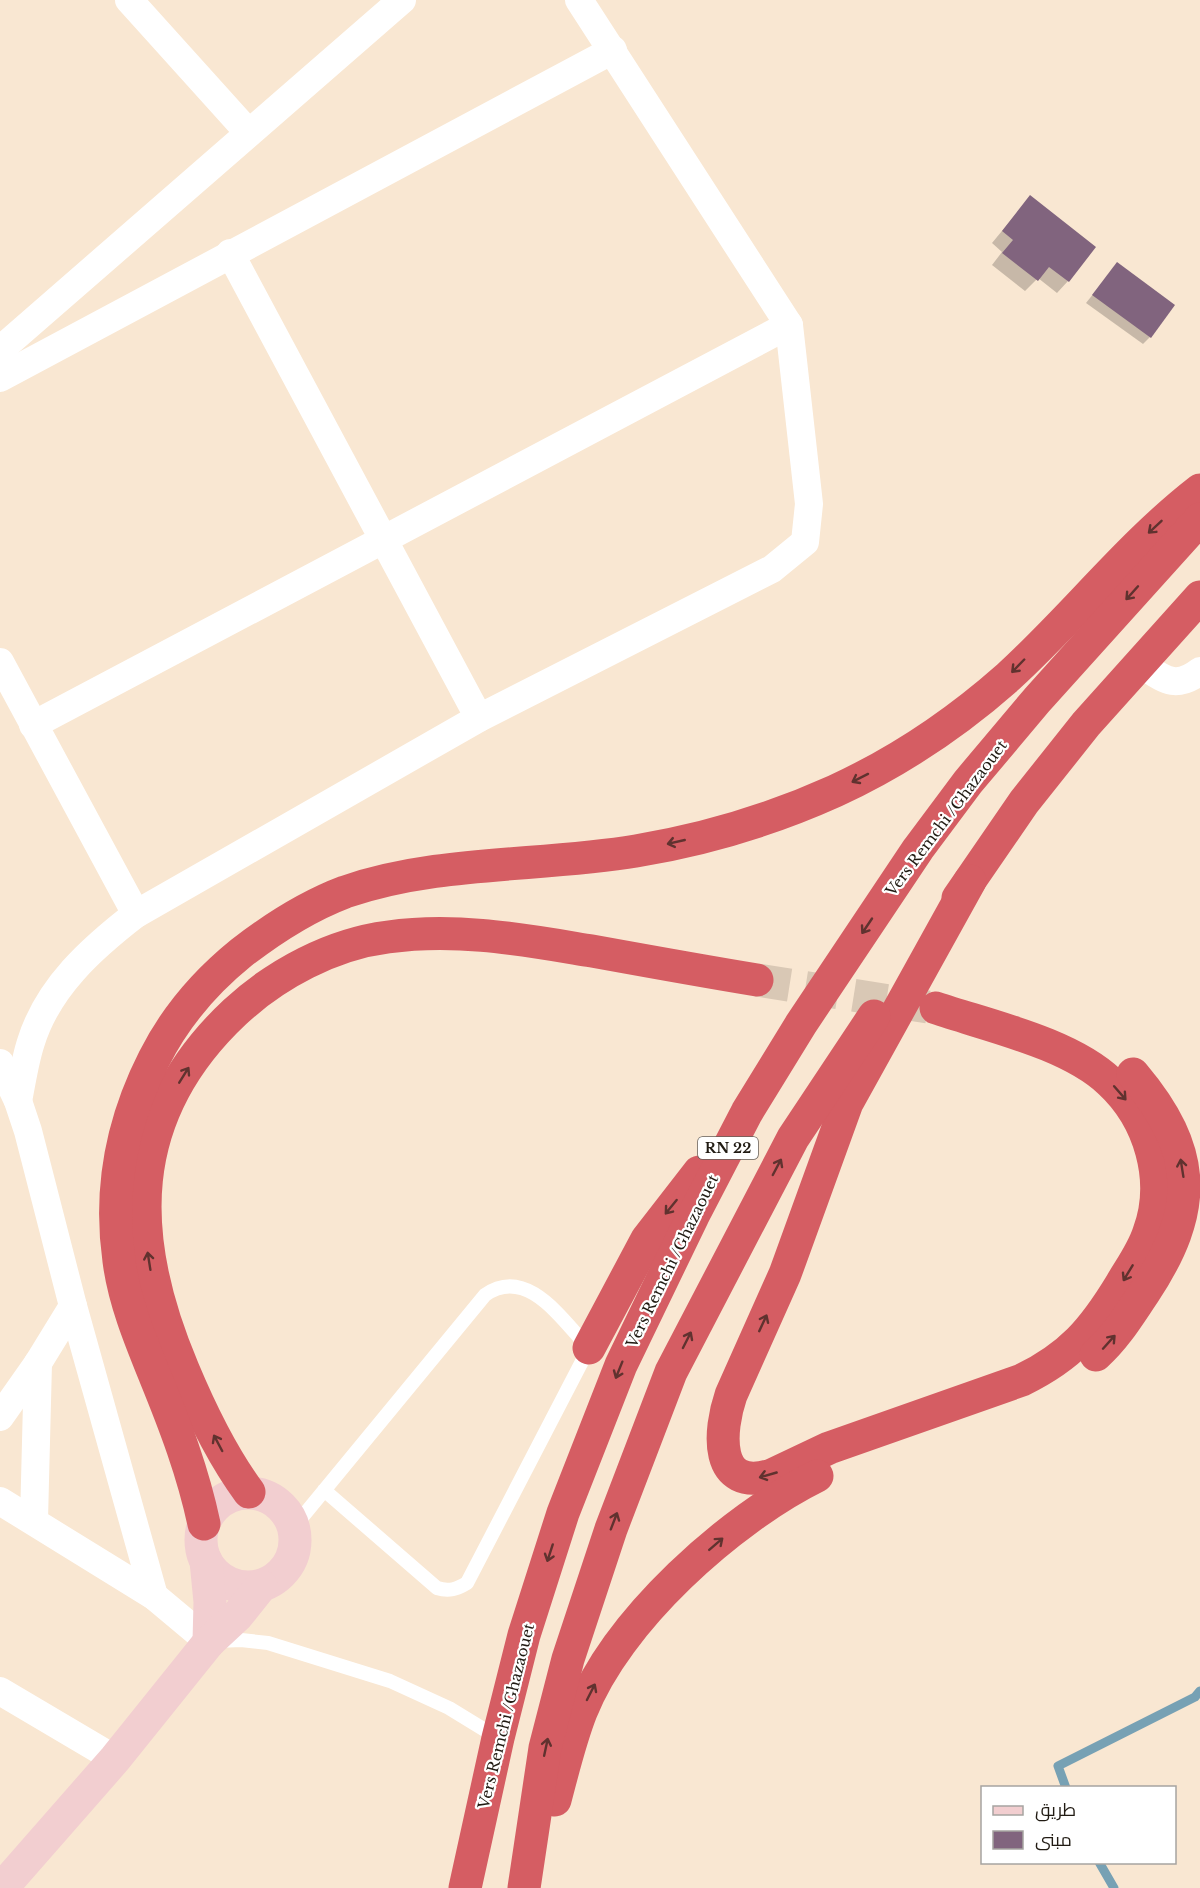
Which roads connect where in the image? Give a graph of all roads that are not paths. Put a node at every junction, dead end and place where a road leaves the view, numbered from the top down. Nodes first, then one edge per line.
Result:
1 (129, 0) edge
2 (402, 0) edge
3 (579, 0) edge
4 (613, 50) junction
5 (248, 132) junction
6 (230, 254) junction
7 (789, 325) junction
8 (0, 350) edge
9 (0, 378) edge
10 (1200, 490) edge
11 (1200, 519) edge
12 (384, 540) junction
13 (1200, 597) edge
14 (0, 662) edge
15 (1139, 663) junction
16 (1200, 671) edge
17 (478, 718) junction
18 (33, 725) junction
19 (970, 881) junction
20 (136, 914) junction
21 (509, 937) junction
22 (756, 980) tunnel mouth
23 (166, 1036) junction
24 (0, 1063) edge
25 (18, 1101) junction
26 (747, 1112) junction
27 (73, 1306) junction
28 (590, 1348) junction
29 (38, 1363) junction
30 (0, 1417) edge
31 (324, 1490) junction
32 (249, 1492) junction
33 (0, 1501) edge
34 (34, 1520) junction
35 (204, 1524) junction
36 (294, 1527) junction
37 (206, 1561) junction
38 (261, 1586) junction
39 (154, 1596) junction
40 (209, 1642) junction
41 (0, 1691) edge
42 (498, 1738) junction
43 (115, 1759) junction
44 (2, 1888) edge
45 (465, 1888) edge
46 (524, 1888) edge
47 (530, 1888) edge

1 - 5 street
2 - 5 street
3 - 4 street
4 - 6 street
4 - 7 street
5 - 8 street
6 - 9 street
6 - 12 street
7 - 12 street
7 - 17 street
10 -> 23 highway
11 -> 26 highway, Vers Remchi /Ghazaouet / RN 22
12 - 17 street
12 - 18 street
13 - 15 highway, RN 22
14 - 18 street
15 - 16 street
15 - 19 highway, RN 22
17 - 20 street
18 - 20 street
46 -> 19 highway, RN 22
47 -> 19 highway
20 - 25 street
21 - 22 highway
21 - 23 highway
32 -> 21 highway
23 - 35 highway
24 - 25 street
25 - 27 street
26 -> 28 highway
26 -> 42 highway, Vers Remchi /Ghazaouet / RN 22
27 - 29 street
27 - 39 street
28 - 31 lane
28 - 31 lane
29 - 30 street
29 - 34 street
31 - 36 lane
32 - 35 main road
32 - 36 main road
33 - 34 street
34 - 39 street
35 - 37 main road
36 - 38 main road
37 - 38 main road
37 - 40 main road
38 - 40 main road
39 - 40 street
40 - 42 lane
40 - 43 main road
41 - 43 street
42 - 45 highway, Vers Remchi /Ghazaouet / RN 22
43 - 44 main road

